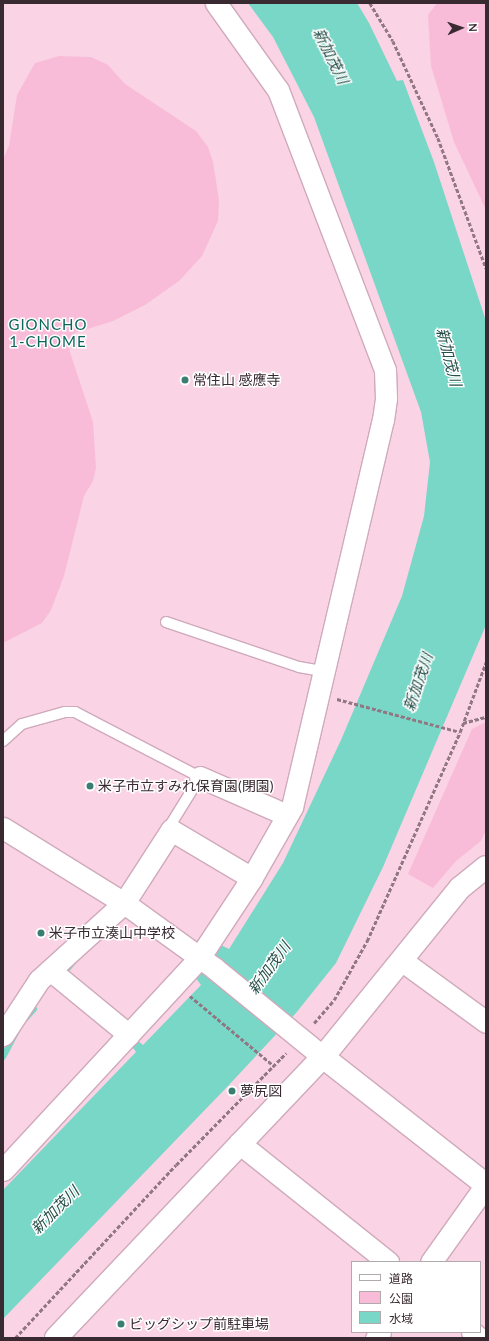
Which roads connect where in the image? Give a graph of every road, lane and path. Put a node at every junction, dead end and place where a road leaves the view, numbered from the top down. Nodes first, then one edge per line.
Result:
1 (216, 3) edge
2 (370, 3) edge
3 (486, 268) edge
4 (166, 622) dead end
5 (486, 662) edge
6 (322, 671) junction
7 (349, 702) dead end
8 (486, 717) edge
9 (463, 723) junction
10 (460, 732) junction
11 (3, 741) edge
12 (200, 777) junction
13 (287, 815) junction
14 (3, 828) edge
15 (171, 830) junction
16 (486, 867) edge
17 (252, 878) junction
18 (124, 903) junction
19 (401, 960) junction
20 (206, 963) junction
21 (50, 970) junction
22 (186, 993) dead end
23 (486, 1022) edge
24 (295, 1034) junction
25 (3, 1035) edge
26 (129, 1035) junction
27 (323, 1057) junction
28 (274, 1066) junction
29 (239, 1143) junction
30 (3, 1170) edge
31 (486, 1185) edge
32 (387, 1261) edge
33 (432, 1261) edge
34 (15, 1338) edge
35 (56, 1338) edge

1 - 6 street
2 - 3 path
4 - 6 lane
5 - 9 path
6 - 13 street
7 - 10 path
8 - 9 path
9 - 10 path
10 - 24 path
11 - 12 lane
12 - 13 street
12 - 15 lane
13 - 17 street
14 - 18 street
15 - 17 street
15 - 18 street
16 - 19 street
17 - 20 street
18 - 20 street
18 - 21 street
19 - 23 street
19 - 27 street
20 - 24 street
20 - 26 street
21 - 25 street
21 - 26 street
22 - 28 path
24 - 27 street
24 - 28 path
26 - 30 street
27 - 29 street
27 - 31 street
28 - 34 path
29 - 32 street
29 - 35 street
31 - 33 street

